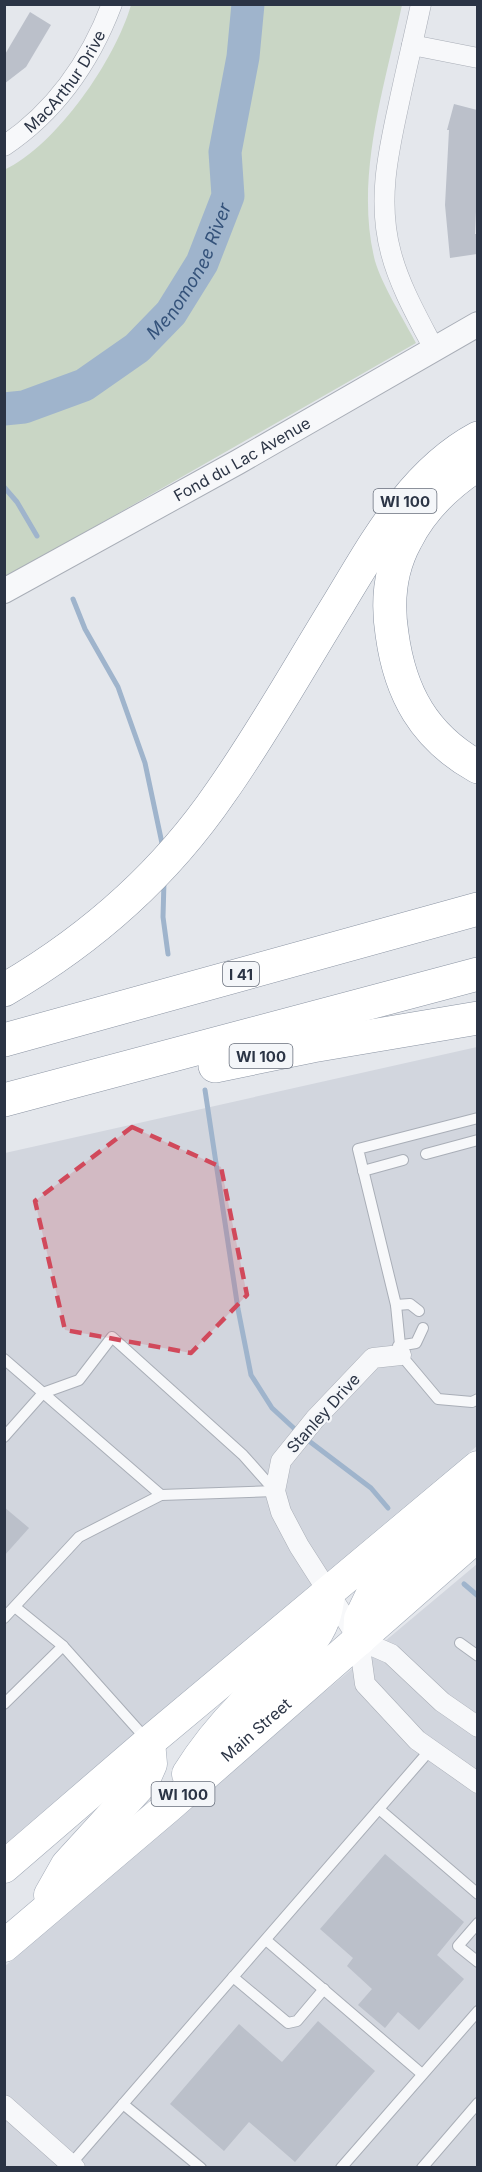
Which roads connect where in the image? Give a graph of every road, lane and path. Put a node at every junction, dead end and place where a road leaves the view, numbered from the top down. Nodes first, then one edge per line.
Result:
1 (112, 4) edge
2 (421, 4) edge
3 (412, 45) junction
4 (477, 58) edge
5 (4, 146) edge
6 (477, 324) edge
7 (435, 349) junction
8 (477, 438) edge
9 (477, 465) edge
10 (4, 591) edge
11 (477, 768) edge
12 (477, 909) edge
13 (477, 974) edge
14 (4, 990) edge
15 (477, 1018) edge
16 (4, 1040) edge
17 (44, 1090) junction
18 (4, 1100) edge
19 (477, 1118) edge
20 (477, 1140) edge
21 (426, 1154) dead end
22 (403, 1160) dead end
23 (363, 1171) junction
24 (396, 1305) junction
25 (419, 1311) dead end
26 (423, 1328) dead end
27 (399, 1351) junction
28 (4, 1359) edge
29 (44, 1393) junction
30 (477, 1399) edge
31 (4, 1437) edge
32 (477, 1467) edge
33 (275, 1491) junction
34 (161, 1495) junction
35 (477, 1499) edge
36 (477, 1535) edge
37 (329, 1592) junction
38 (15, 1607) junction
39 (4, 1618) edge
40 (359, 1640) junction
41 (460, 1643) dead end
42 (63, 1646) junction
43 (477, 1656) edge
44 (4, 1704) edge
45 (477, 1727) edge
46 (149, 1742) junction
47 (430, 1750) junction
48 (477, 1783) edge
49 (169, 1806) junction
50 (379, 1809) junction
51 (4, 1867) edge
52 (477, 1893) edge
53 (37, 1919) junction
54 (477, 1923) edge
55 (266, 1940) junction
56 (4, 1946) edge
57 (477, 1962) edge
58 (233, 1977) junction
59 (324, 1989) junction
60 (477, 2011) edge
61 (422, 2074) junction
62 (477, 2103) edge
63 (123, 2104) junction
64 (4, 2105) edge
65 (73, 2166) edge
66 (201, 2168) edge
67 (341, 2168) edge
68 (422, 2168) edge

1 - 5 street, MacArthur Drive
2 - 3 street
3 - 4 street
3 - 7 street
6 - 7 street, Fond du Lac Avenue
7 - 10 street, Fond du Lac Avenue
8 - 14 highway, WI 100
9 - 11 highway
12 - 16 highway, I 41
13 - 17 highway
15 - 17 highway, WI 100
17 - 18 highway
19 - 23 lane
20 - 21 lane
22 - 23 lane
23 - 24 lane
24 - 25 lane
24 - 27 lane
26 - 27 lane
27 - 30 lane
27 - 33 street, Stanley Drive
28 - 29 lane
29 - 31 lane
29 - 33 lane
29 - 34 lane
32 - 37 main road
33 - 34 lane
33 - 37 street, Stanley Drive
34 - 38 lane
35 - 40 main road
36 - 40 main road, Main Street / WI 100
37 - 40 street, Stanley Drive
37 - 46 main road
37 - 49 main road
38 - 39 lane
38 - 42 lane
40 - 45 street
40 - 47 street
40 - 49 main road, Main Street / WI 100
41 - 43 lane
42 - 44 lane
42 - 46 lane
46 - 51 main road
46 - 53 main road
47 - 48 street
47 - 50 lane
49 - 53 main road, Main Street / WI 100
50 - 52 lane
50 - 55 lane
53 - 56 main road, Main Street / WI 100
54 - 57 lane
55 - 58 lane
55 - 59 lane
58 - 59 lane
58 - 63 lane
59 - 61 lane
60 - 61 lane
61 - 67 lane
62 - 68 lane
63 - 65 lane
63 - 66 lane
64 - 65 street

